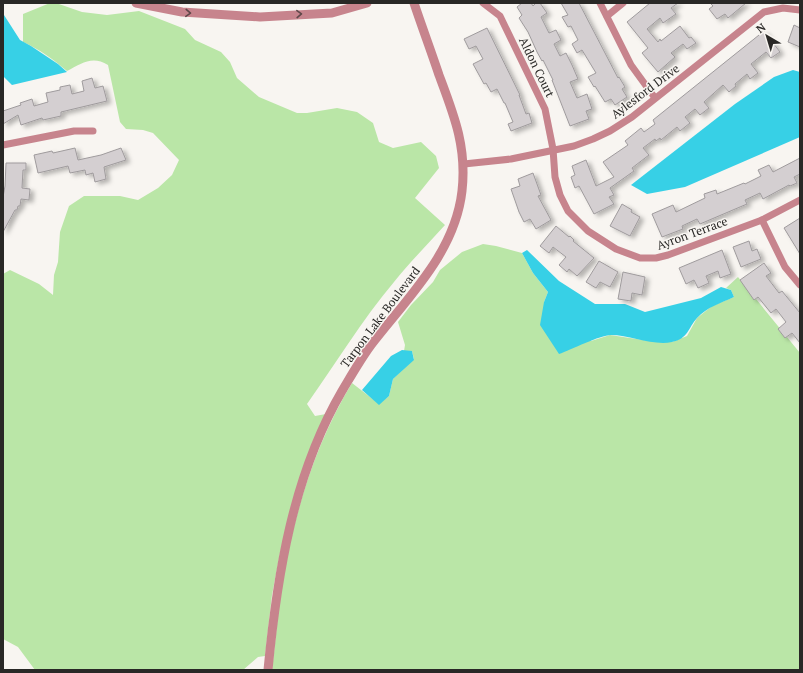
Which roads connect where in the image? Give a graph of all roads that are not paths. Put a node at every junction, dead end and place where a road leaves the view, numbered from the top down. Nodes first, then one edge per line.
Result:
1 (136, 3) edge
2 (367, 3) edge
3 (414, 3) edge
4 (483, 3) edge
5 (600, 3) edge
6 (623, 3) edge
7 (800, 10) edge
8 (606, 16) junction
9 (655, 98) junction
10 (93, 131) dead end
11 (3, 145) edge
12 (553, 149) junction
13 (464, 164) junction
14 (800, 200) edge
15 (762, 220) junction
16 (800, 285) edge
17 (268, 670) edge

1 -> 2 street
3 - 13 street, Tarpon Lake Boulevard
4 - 12 street, Aldon Court
5 - 8 street
6 - 8 street
7 - 9 street, Aylesford Drive
8 - 9 street
9 - 12 street, Aylesford Drive
10 - 11 street
12 - 13 street, Aylesford Drive
12 - 15 street, Ayron Terrace
13 - 17 street, Tarpon Lake Boulevard
14 - 15 street, Ayron Terrace
15 - 16 street

